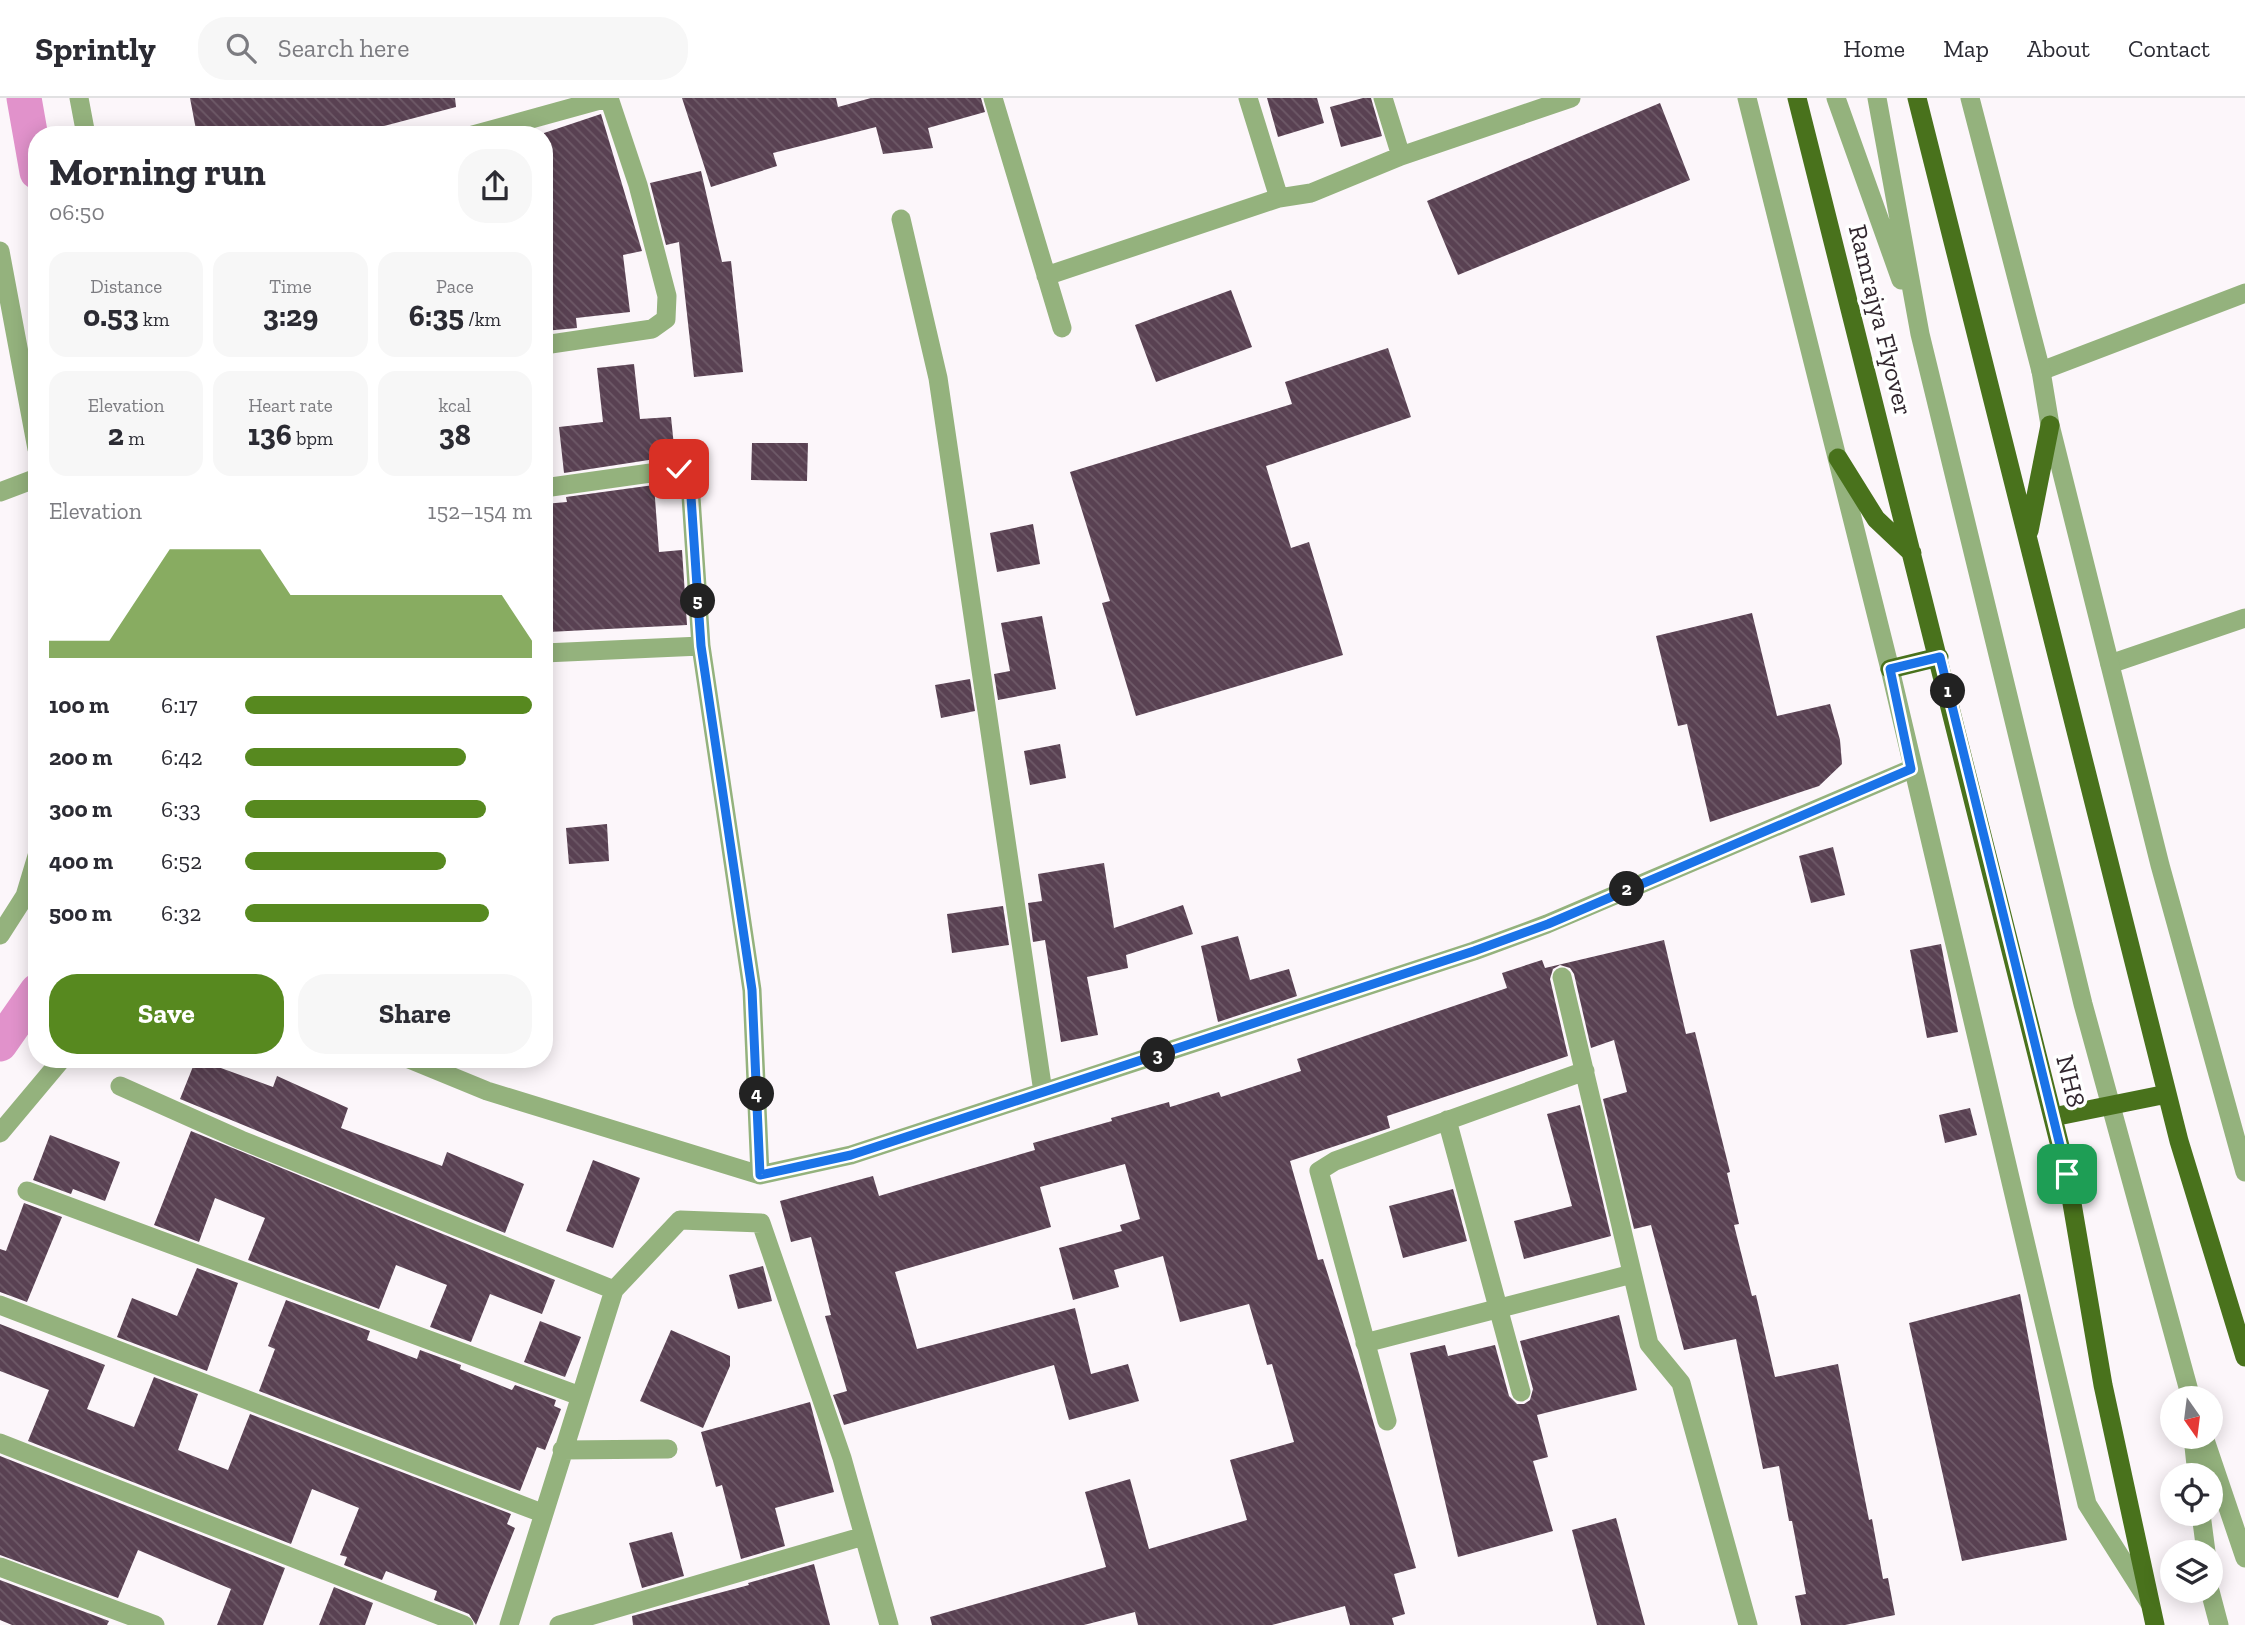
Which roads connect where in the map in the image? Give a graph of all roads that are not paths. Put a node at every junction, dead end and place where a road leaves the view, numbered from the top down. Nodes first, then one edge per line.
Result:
1 (79, 98) edge
2 (608, 98) edge
3 (993, 98) edge
4 (1248, 98) edge
5 (1383, 98) edge
6 (1571, 98) edge
7 (1747, 98) edge
8 (1797, 98) edge
9 (1836, 98) edge
10 (1877, 98) edge
11 (1917, 98) edge
12 (1970, 98) edge
13 (84, 126) edge
14 (506, 126) edge
15 (1401, 156) junction
16 (1279, 198) junction
17 (901, 219) dead end
18 (0, 251) edge
19 (1046, 276) junction
20 (2245, 293) edge
21 (1062, 328) dead end
22 (1920, 334) junction
23 (553, 344) edge
24 (2041, 371) junction
25 (28, 401) edge
26 (2050, 425) junction
27 (1838, 458) junction
28 (28, 481) edge
29 (553, 487) edge
30 (0, 492) edge
31 (2028, 539) junction
32 (1913, 554) junction
33 (2245, 618) edge
34 (701, 646) junction
35 (553, 653) edge
36 (1940, 657) junction
37 (2110, 664) junction
38 (1890, 669) junction
39 (1911, 769) junction
40 (28, 886) edge
41 (0, 935) edge
42 (1562, 976) dead end
43 (54, 1068) edge
44 (431, 1068) edge
45 (1585, 1071) junction
46 (120, 1086) dead end
47 (1043, 1092) junction
48 (2167, 1094) junction
49 (2110, 1107) junction
50 (2053, 1117) junction
51 (1447, 1121) junction
52 (0, 1133) edge
53 (2245, 1172) edge
54 (760, 1175) junction
55 (27, 1191) dead end
56 (1632, 1274) junction
57 (614, 1290) junction
58 (0, 1305) edge
59 (1499, 1308) junction
60 (1365, 1343) junction
61 (2245, 1357) edge
62 (2187, 1386) edge
63 (1521, 1392) dead end
64 (580, 1396) junction
65 (1387, 1421) dead end
66 (0, 1443) edge
67 (668, 1449) dead end
68 (2208, 1449) edge
69 (562, 1450) junction
70 (542, 1513) junction
71 (864, 1536) junction
72 (2245, 1558) edge
73 (0, 1567) edge
74 (2213, 1603) edge
75 (2153, 1615) edge
76 (155, 1625) edge
77 (464, 1625) edge
78 (509, 1625) edge
79 (559, 1625) edge
80 (889, 1625) edge
81 (1748, 1625) edge
82 (2219, 1625) edge

1 - 13 street
2 - 14 street
2 - 23 street
3 - 19 street
4 - 16 street
5 - 15 street
6 - 15 street
7 - 27 street
8 - 32 main road, Ramrajya Flyover
9 - 22 street
10 - 22 street
11 - 31 main road
12 - 24 street
15 - 16 street
16 - 19 street
17 - 47 street
18 - 25 street
19 - 21 street
20 - 24 street
22 - 49 street
24 - 26 street
26 - 31 main road
26 - 37 street
27 - 32 main road
27 - 38 street
28 - 30 street
29 - 34 street
31 - 48 main road
32 - 36 main road, NH8
33 - 37 street
34 - 35 street
34 - 54 street
36 - 38 main road
36 - 50 main road, NH8
37 - 53 street
38 - 39 street
39 - 47 street
39 - 75 street
40 - 41 street
42 - 45 street
43 - 52 street
44 - 54 street
45 - 51 street
45 - 56 street
46 - 57 street
47 - 54 street
48 - 49 main road
48 - 61 main road
49 - 50 main road
49 - 62 street
50 - 75 main road, NH8
51 - 59 street
51 - 60 street
55 - 64 street
56 - 59 street
56 - 81 street
57 - 64 street
57 - 71 street
58 - 70 street
59 - 60 street
59 - 63 street
60 - 65 street
64 - 69 street
66 - 77 street
67 - 69 street
68 - 72 street
69 - 70 street
70 - 78 street
71 - 79 street
71 - 80 street
73 - 76 street
74 - 82 street

